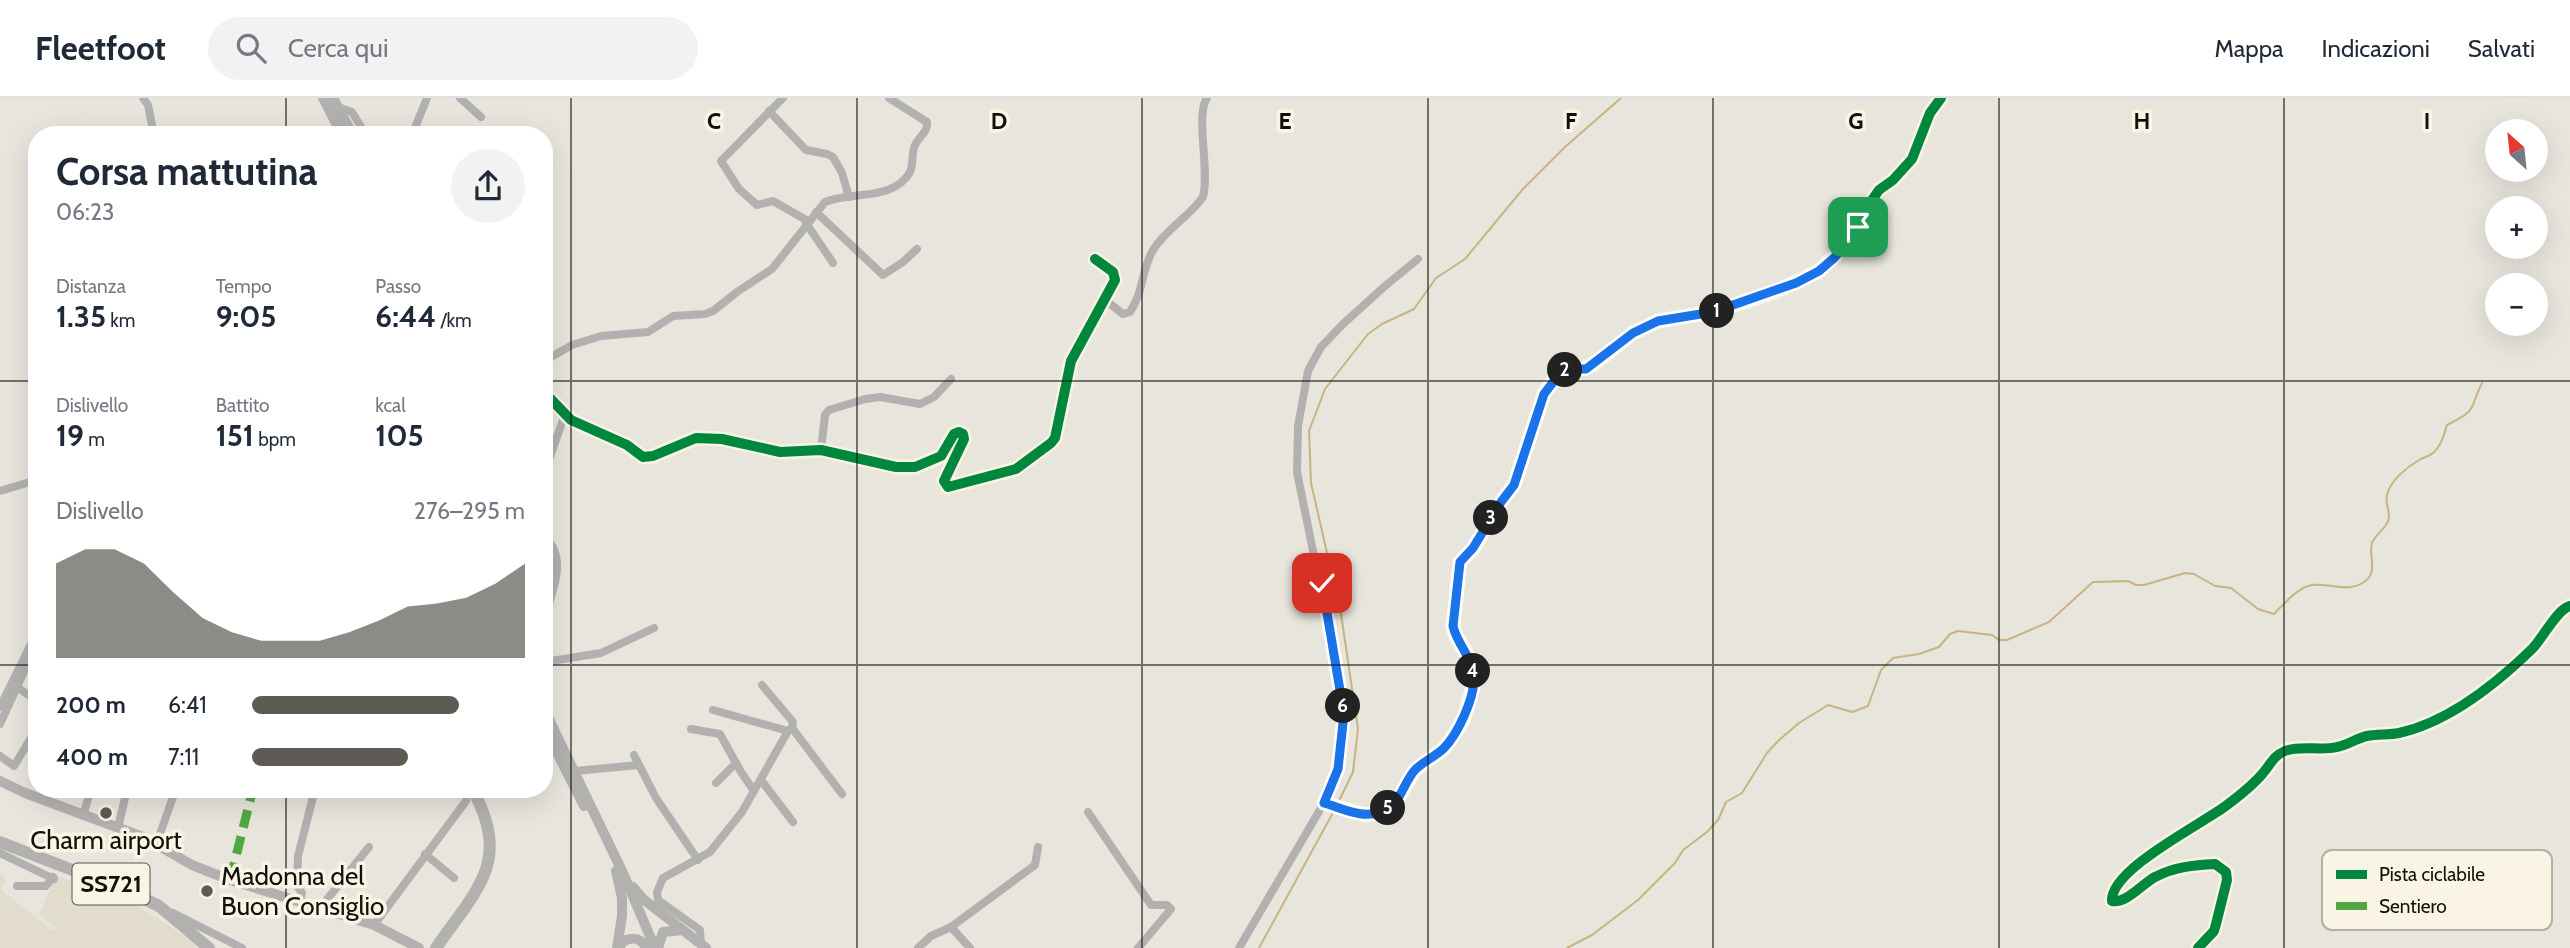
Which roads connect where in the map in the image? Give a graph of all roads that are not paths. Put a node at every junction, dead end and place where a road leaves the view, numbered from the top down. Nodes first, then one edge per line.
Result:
1 (323, 98) edge
2 (427, 98) edge
3 (460, 98) edge
4 (783, 98) edge
5 (889, 98) edge
6 (1207, 98) edge
7 (1941, 98) edge
8 (147, 100) edge
9 (335, 102) edge
10 (769, 111) junction
11 (481, 117) dead end
12 (152, 126) edge
13 (337, 126) edge
14 (348, 126) edge
15 (361, 126) edge
16 (416, 126) edge
17 (849, 197) junction
18 (816, 212) junction
19 (807, 222) junction
20 (917, 249) dead end
21 (1095, 258) dead end
22 (1419, 259) dead end
23 (833, 263) dead end
24 (1104, 299) junction
25 (553, 356) edge
26 (951, 379) dead end
27 (553, 401) edge
28 (565, 414) junction
29 (553, 448) edge
30 (821, 450) junction
31 (28, 483) edge
32 (0, 491) edge
33 (553, 546) edge
34 (553, 583) edge
35 (2570, 606) edge
36 (654, 628) dead end
37 (28, 640) edge
38 (28, 656) edge
39 (28, 657) edge
40 (553, 660) edge
41 (762, 685) dead end
42 (17, 687) junction
43 (28, 695) edge
44 (0, 696) edge
45 (0, 707) edge
46 (713, 710) dead end
47 (0, 724) edge
48 (553, 727) edge
49 (691, 729) dead end
50 (790, 729) junction
51 (28, 743) edge
52 (553, 744) edge
53 (634, 755) dead end
54 (0, 756) edge
55 (736, 763) junction
56 (638, 765) junction
57 (575, 771) junction
58 (761, 780) junction
59 (0, 781) edge
60 (716, 783) dead end
61 (754, 790) junction
62 (28, 794) edge
63 (842, 794) dead end
64 (37, 798) edge
65 (88, 798) edge
66 (125, 798) edge
67 (173, 798) edge
68 (313, 798) edge
69 (467, 798) edge
70 (471, 798) edge
71 (483, 798) edge
72 (1324, 803) junction
73 (1088, 812) dead end
74 (83, 816) junction
75 (793, 822) dead end
76 (118, 828) junction
77 (0, 842) edge
78 (156, 845) junction
79 (369, 847) dead end
80 (1038, 847) dead end
81 (0, 851) edge
82 (425, 855) junction
83 (698, 860) junction
84 (620, 872) junction
85 (454, 878) dead end
86 (17, 886) dead end
87 (300, 901) junction
88 (159, 906) junction
89 (321, 907) junction
90 (374, 925) junction
91 (951, 927) junction
92 (682, 930) junction
93 (704, 946) edge
94 (207, 948) edge
95 (242, 948) edge
96 (419, 948) edge
97 (436, 948) edge
98 (446, 948) edge
99 (618, 948) edge
100 (652, 948) edge
101 (918, 948) edge
102 (970, 948) edge
103 (1138, 948) edge
104 (1239, 948) edge
105 (2198, 948) edge

1 - 13 main road
2 - 16 street
3 - 11 street
4 - 10 street
5 - 17 street
6 - 24 street
7 - 72 street
8 - 12 street
9 - 14 main road
9 - 15 street
10 - 17 street
10 - 19 street
17 - 18 street
18 - 19 street
18 - 20 street
19 - 23 street
19 - 25 street
21 - 24 street
22 - 72 street
24 - 30 street
26 - 30 street
27 - 28 street
28 - 29 street
28 - 30 street
31 - 32 street
33 - 34 main road
35 - 105 street
36 - 40 street
37 - 44 street
38 - 45 street
39 - 42 street
41 - 50 street
42 - 43 street
42 - 47 street
46 - 50 street
48 - 57 main road
49 - 55 street
50 - 58 street
50 - 63 street
51 - 54 street
52 - 84 main road
53 - 56 street
55 - 60 street
55 - 61 street
56 - 57 street
56 - 83 street
57 - 84 main road
58 - 61 street
58 - 75 street
59 - 62 main road
61 - 83 street
64 - 74 main road
65 - 74 street
66 - 76 street
67 - 78 street
68 - 87 street
69 - 82 street
70 - 97 highway
71 - 98 highway
72 - 104 street
73 - 103 street
74 - 76 main road
76 - 78 main road
77 - 88 highway, SS721
78 - 87 main road
79 - 89 street
80 - 91 street
81 - 86 street
81 - 94 highway, SS721
82 - 85 street
82 - 90 street
83 - 93 street
84 - 92 main road
84 - 99 main road
84 - 100 main road
87 - 89 main road
88 - 94 highway, SS721
88 - 95 street
89 - 90 main road
90 - 96 main road
91 - 101 street
91 - 102 street
92 - 93 main road
92 - 100 main road
99 - 100 main road

